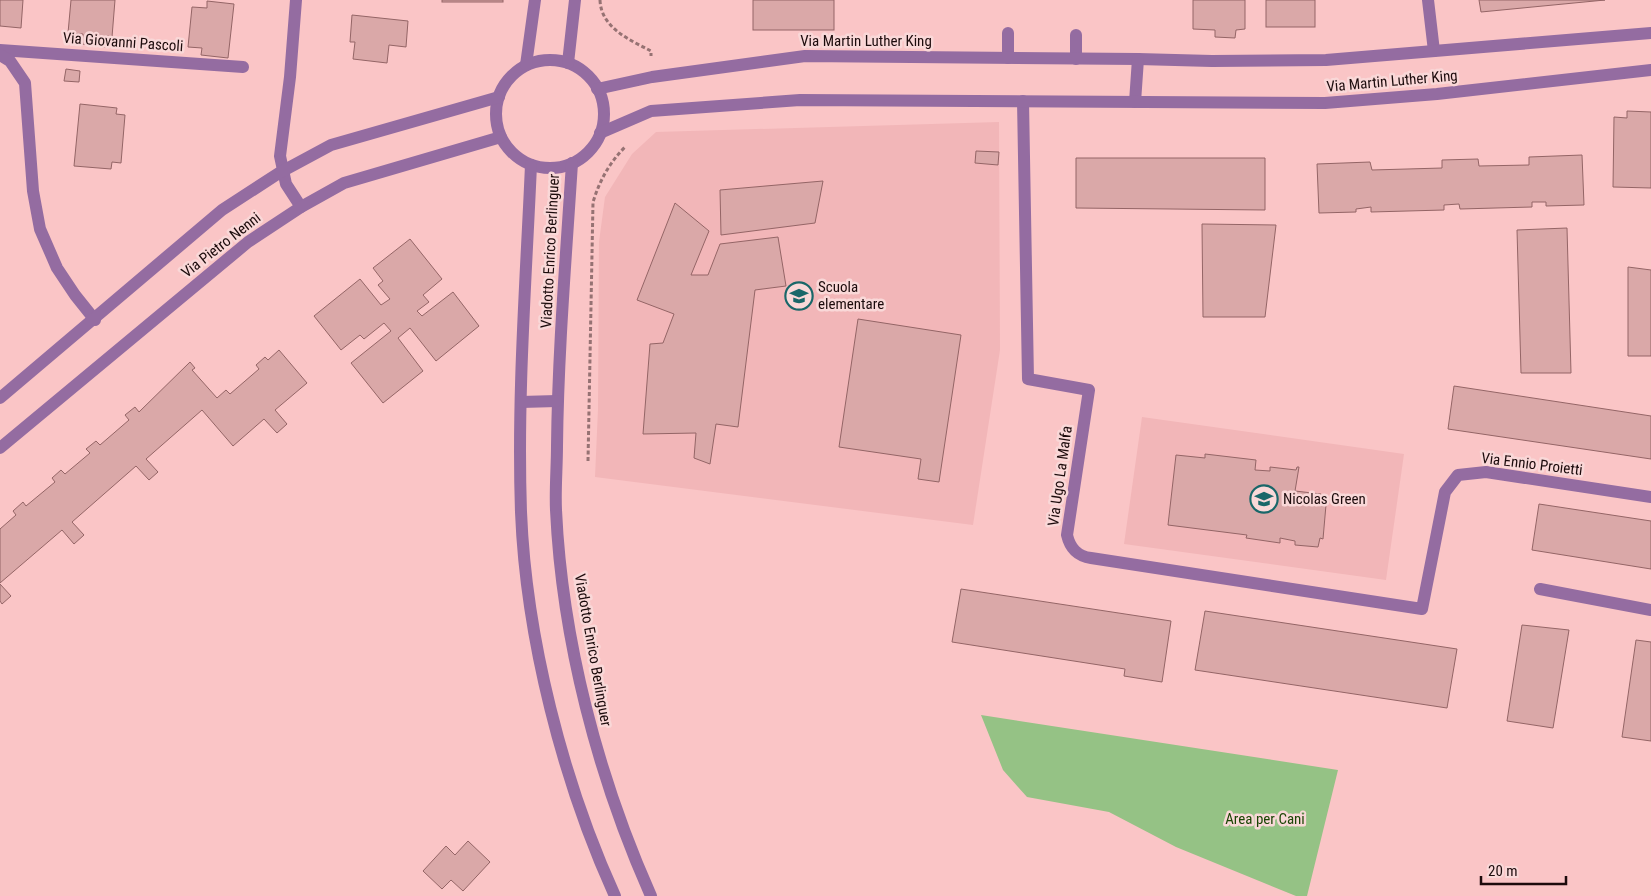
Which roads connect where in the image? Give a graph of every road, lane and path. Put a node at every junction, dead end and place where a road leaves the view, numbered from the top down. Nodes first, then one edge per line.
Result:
1 (296, 0) edge
2 (535, 0) edge
3 (575, 0) edge
4 (600, 0) edge
5 (1428, 0) edge
6 (1008, 33) dead end
7 (1651, 33) edge
8 (1076, 35) dead end
9 (0, 50) edge
10 (651, 51) dead end
11 (1434, 51) junction
12 (0, 55) edge
13 (1008, 58) junction
14 (1076, 58) junction
15 (1138, 59) junction
16 (568, 63) junction
17 (526, 66) junction
18 (243, 67) dead end
19 (1651, 70) edge
20 (598, 89) junction
21 (499, 97) junction
22 (1023, 101) junction
23 (1135, 102) junction
24 (600, 133) junction
25 (501, 137) junction
26 (630, 142) dead end
27 (572, 163) junction
28 (531, 165) junction
29 (283, 170) junction
30 (301, 206) junction
31 (95, 320) junction
32 (0, 398) edge
33 (557, 400) junction
34 (521, 402) junction
35 (0, 448) edge
36 (588, 461) dead end
37 (1651, 497) edge
38 (1540, 589) dead end
39 (1422, 609) joint
40 (1651, 610) edge
41 (615, 896) edge
42 (651, 896) edge

1 - 29 street
2 - 17 street
3 - 16 street
4 - 10 path
5 - 11 street
6 - 13 street
7 - 11 street, Via Martin Luther King
8 - 14 street
9 - 18 street, Via Giovanni Pascoli
11 - 15 street, Via Martin Luther King
12 - 31 street
13 - 14 street, Via Martin Luther King
13 - 20 street, Via Martin Luther King
14 - 15 street, Via Martin Luther King
15 - 23 street
16 - 17 street
16 - 20 street
17 - 21 street
19 - 23 street, Via Martin Luther King
20 - 24 street
21 - 25 street
21 - 29 street, Via Pietro Nenni
22 - 23 street, Via Martin Luther King
22 - 24 street, Via Martin Luther King
22 - 39 street, Via Ugo La Malfa
24 - 27 street
25 - 28 street
25 - 30 street, Via Pietro Nenni
26 - 36 path
27 - 28 street
27 - 33 street, Viadotto Enrico Berlinguer
28 - 34 street, Viadotto Enrico Berlinguer
29 - 30 street
29 - 31 street, Via Pietro Nenni
30 - 35 street, Via Pietro Nenni
31 - 32 street, Via Pietro Nenni
33 - 34 street
33 - 42 street, Viadotto Enrico Berlinguer
34 - 41 street, Viadotto Enrico Berlinguer
37 - 39 street, Via Ennio Proietti
38 - 40 street

